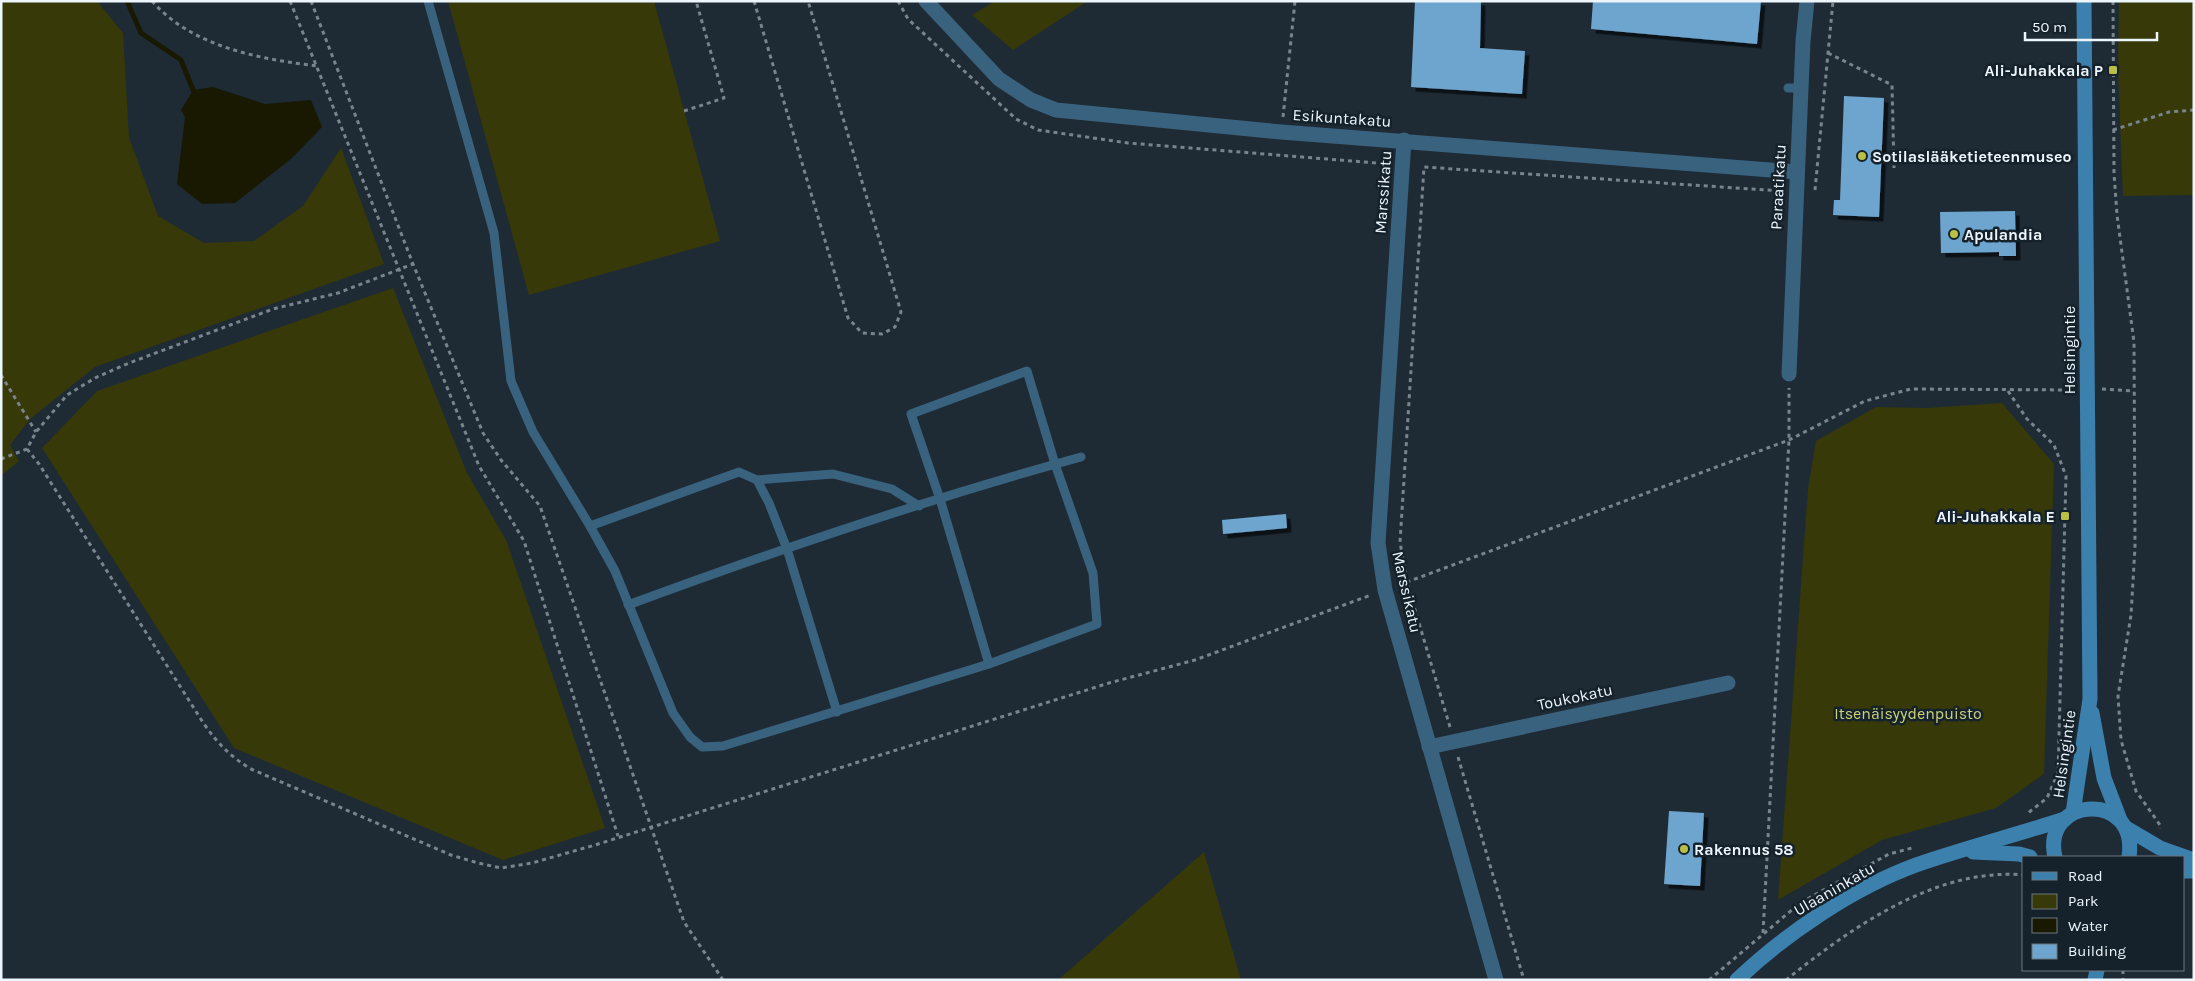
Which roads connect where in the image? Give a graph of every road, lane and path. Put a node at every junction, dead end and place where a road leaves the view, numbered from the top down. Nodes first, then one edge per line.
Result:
1 (152, 1) edge
2 (290, 1) edge
3 (312, 1) edge
4 (428, 1) edge
5 (696, 1) edge
6 (754, 1) edge
7 (808, 1) edge
8 (926, 1) edge
9 (1294, 1) edge
10 (1807, 1) edge
11 (1833, 1) edge
12 (2084, 1) edge
13 (2113, 1) edge
14 (1828, 53) junction
15 (317, 66) junction
16 (2194, 110) edge
17 (684, 111) dead end
18 (2113, 130) junction
19 (1281, 132) junction
20 (1404, 140) junction
21 (1279, 155) dead end
22 (1894, 168) dead end
23 (1796, 172) junction
24 (1796, 192) junction
25 (413, 264) junction
26 (400, 269) junction
27 (1789, 374) joint
28 (1, 375) edge
29 (2097, 389) dead end
30 (2008, 390) dead end
31 (2134, 391) junction
32 (36, 432) junction
33 (1081, 457) dead end
34 (1, 459) edge
35 (1055, 464) junction
36 (756, 480) junction
37 (940, 499) junction
38 (919, 506) junction
39 (590, 526) junction
40 (787, 549) junction
41 (628, 605) junction
42 (989, 664) junction
43 (1728, 683) dead end
44 (2090, 699) junction
45 (837, 712) junction
46 (1454, 741) junction
47 (1430, 747) junction
48 (2069, 816) junction
49 (2123, 824) junction
50 (2020, 834) junction
51 (618, 836) dead end
52 (2160, 848) junction
53 (1962, 851) junction
54 (2024, 856) edge
55 (2055, 856) edge
56 (2129, 856) edge
57 (2183, 856) edge
58 (2022, 875) edge
59 (1763, 933) dead end
60 (1741, 978) edge
61 (723, 980) edge
62 (1496, 980) edge
63 (1524, 980) edge
64 (1786, 980) edge

1 - 15 path
2 - 15 path
3 - 25 path
4 - 39 lane
5 - 17 path
6 - 7 path
8 - 19 street, Esikuntakatu
9 - 19 path
10 - 23 street, Paraatikatu
11 - 14 path
12 - 44 main road, Helsingintie
13 - 18 path
14 - 22 path
14 - 24 path
15 - 26 path
16 - 18 path
18 - 31 path
19 - 20 street, Esikuntakatu
19 - 21 path
20 - 23 street, Esikuntakatu
20 - 47 street, Marssikatu
23 - 24 street, Paraatikatu
24 - 27 street, Paraatikatu
24 - 46 path
25 - 26 path
25 - 61 path
26 - 32 path
26 - 51 path
27 - 59 path
28 - 32 path
29 - 31 path
30 - 50 path
31 - 52 path
32 - 34 path
33 - 35 lane
35 - 37 lane
35 - 37 lane
35 - 42 lane
36 - 38 lane
36 - 39 lane
36 - 40 lane
37 - 38 lane
37 - 42 lane
38 - 40 lane
39 - 41 lane
40 - 41 lane
40 - 45 lane
41 - 45 lane
42 - 45 lane
43 - 46 street, Toukokatu
44 - 48 main road, Helsingintie
44 - 49 main road, Helsingintie
46 - 47 street, Toukokatu
46 - 63 path
47 - 62 street, Marssikatu
48 - 49 main road, Ulaaninkatu
48 - 50 main road, Ulaaninkatu
48 - 55 main road, Helsingintie
49 - 52 main road, Ulaaninkatu
49 - 56 main road, Helsingintie
50 - 53 main road, Ulaaninkatu
52 - 57 main road, Ulaaninkatu
53 - 54 main road, Ulaaninkatu
53 - 60 main road, Ulaaninkatu
58 - 64 path

